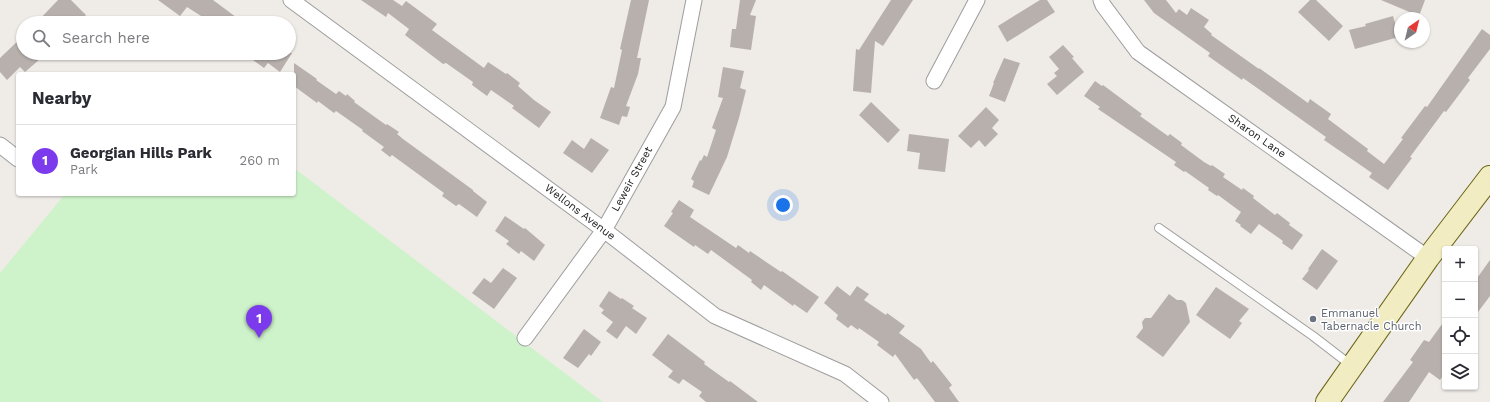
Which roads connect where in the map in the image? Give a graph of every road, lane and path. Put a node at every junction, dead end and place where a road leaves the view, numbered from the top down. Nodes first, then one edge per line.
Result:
1 (291, 0) edge
2 (694, 0) edge
3 (977, 0) edge
4 (1101, 0) edge
5 (934, 81) dead end
6 (0, 145) edge
7 (16, 157) edge
8 (1490, 177) edge
9 (1159, 228) dead end
10 (604, 230) junction
11 (1428, 258) junction
12 (525, 338) dead end
13 (1352, 366) junction
14 (881, 402) edge
15 (1327, 402) edge

1 - 10 street, Wellons Avenue
2 - 10 street, Leweir Street
3 - 5 street
4 - 11 street, Sharon Lane
6 - 7 street
8 - 11 street
9 - 13 lane
10 - 12 street, Leweir Street
10 - 14 street, Wellons Avenue
11 - 13 street
13 - 15 street

